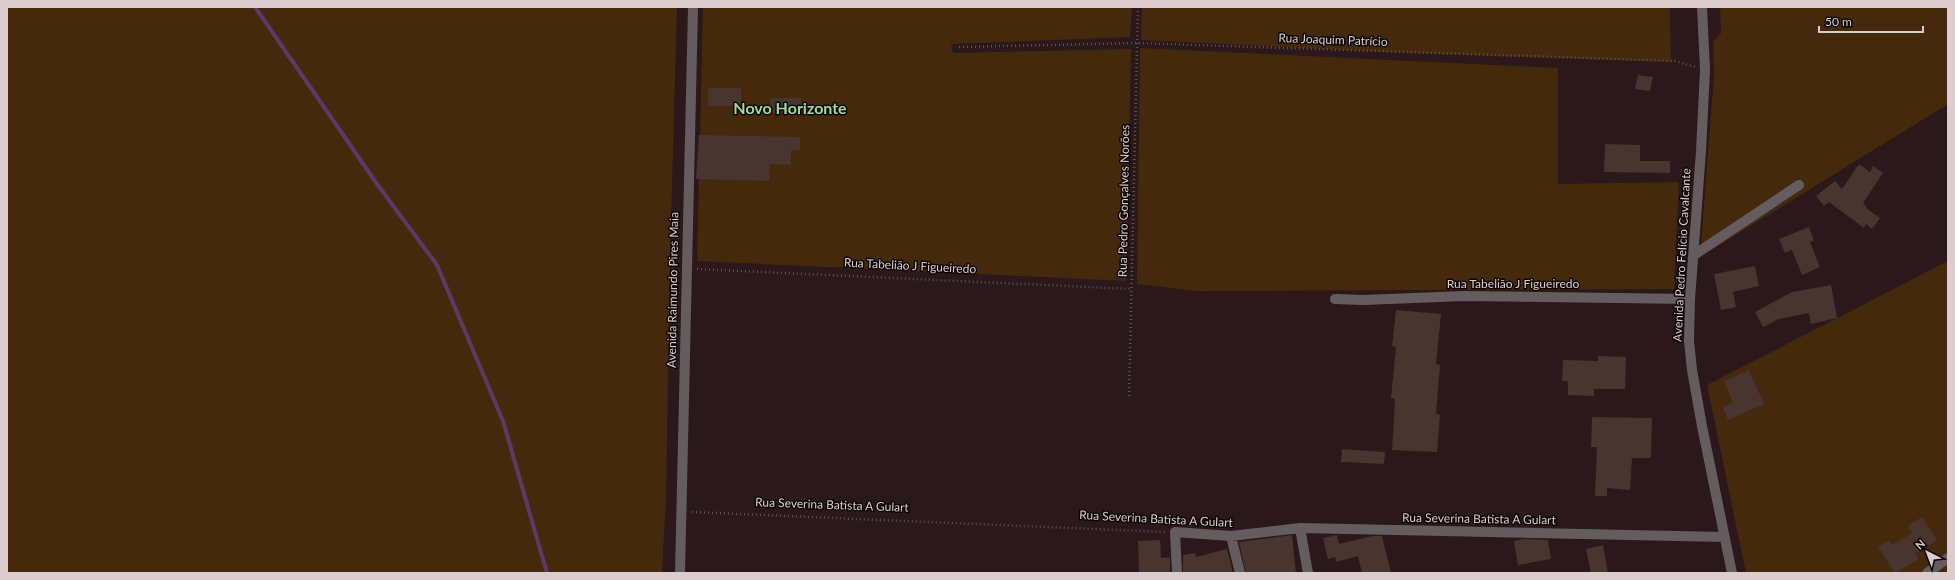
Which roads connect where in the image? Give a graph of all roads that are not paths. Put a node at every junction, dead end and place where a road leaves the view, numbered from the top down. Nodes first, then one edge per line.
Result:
1 (693, 7) edge
2 (1702, 7) edge
3 (1799, 184) dead end
4 (1694, 255) junction
5 (1335, 299) dead end
6 (1690, 299) junction
7 (1300, 528) junction
8 (1231, 536) junction
9 (1724, 537) junction
10 (1948, 558) edge
11 (680, 573) edge
12 (1177, 573) edge
13 (1240, 573) edge
14 (1308, 573) edge
15 (1732, 573) edge
16 (1926, 573) edge

1 - 11 street, Avenida Raimundo Pires Maia
2 - 4 street, Avenida Pedro Felício Cavalcante
3 - 4 street
4 - 6 street, Avenida Pedro Felício Cavalcante
5 - 6 street, Rua Tabelião J Figueiredo
6 - 9 street, Avenida Pedro Felício Cavalcante
7 - 8 street, Rua Severina Batista A Gulart
7 - 9 street, Rua Severina Batista A Gulart
7 - 14 street
8 - 12 street, Rua Severina Batista A Gulart
8 - 13 street
9 - 15 street, Avenida Pedro Felício Cavalcante
10 - 16 street

